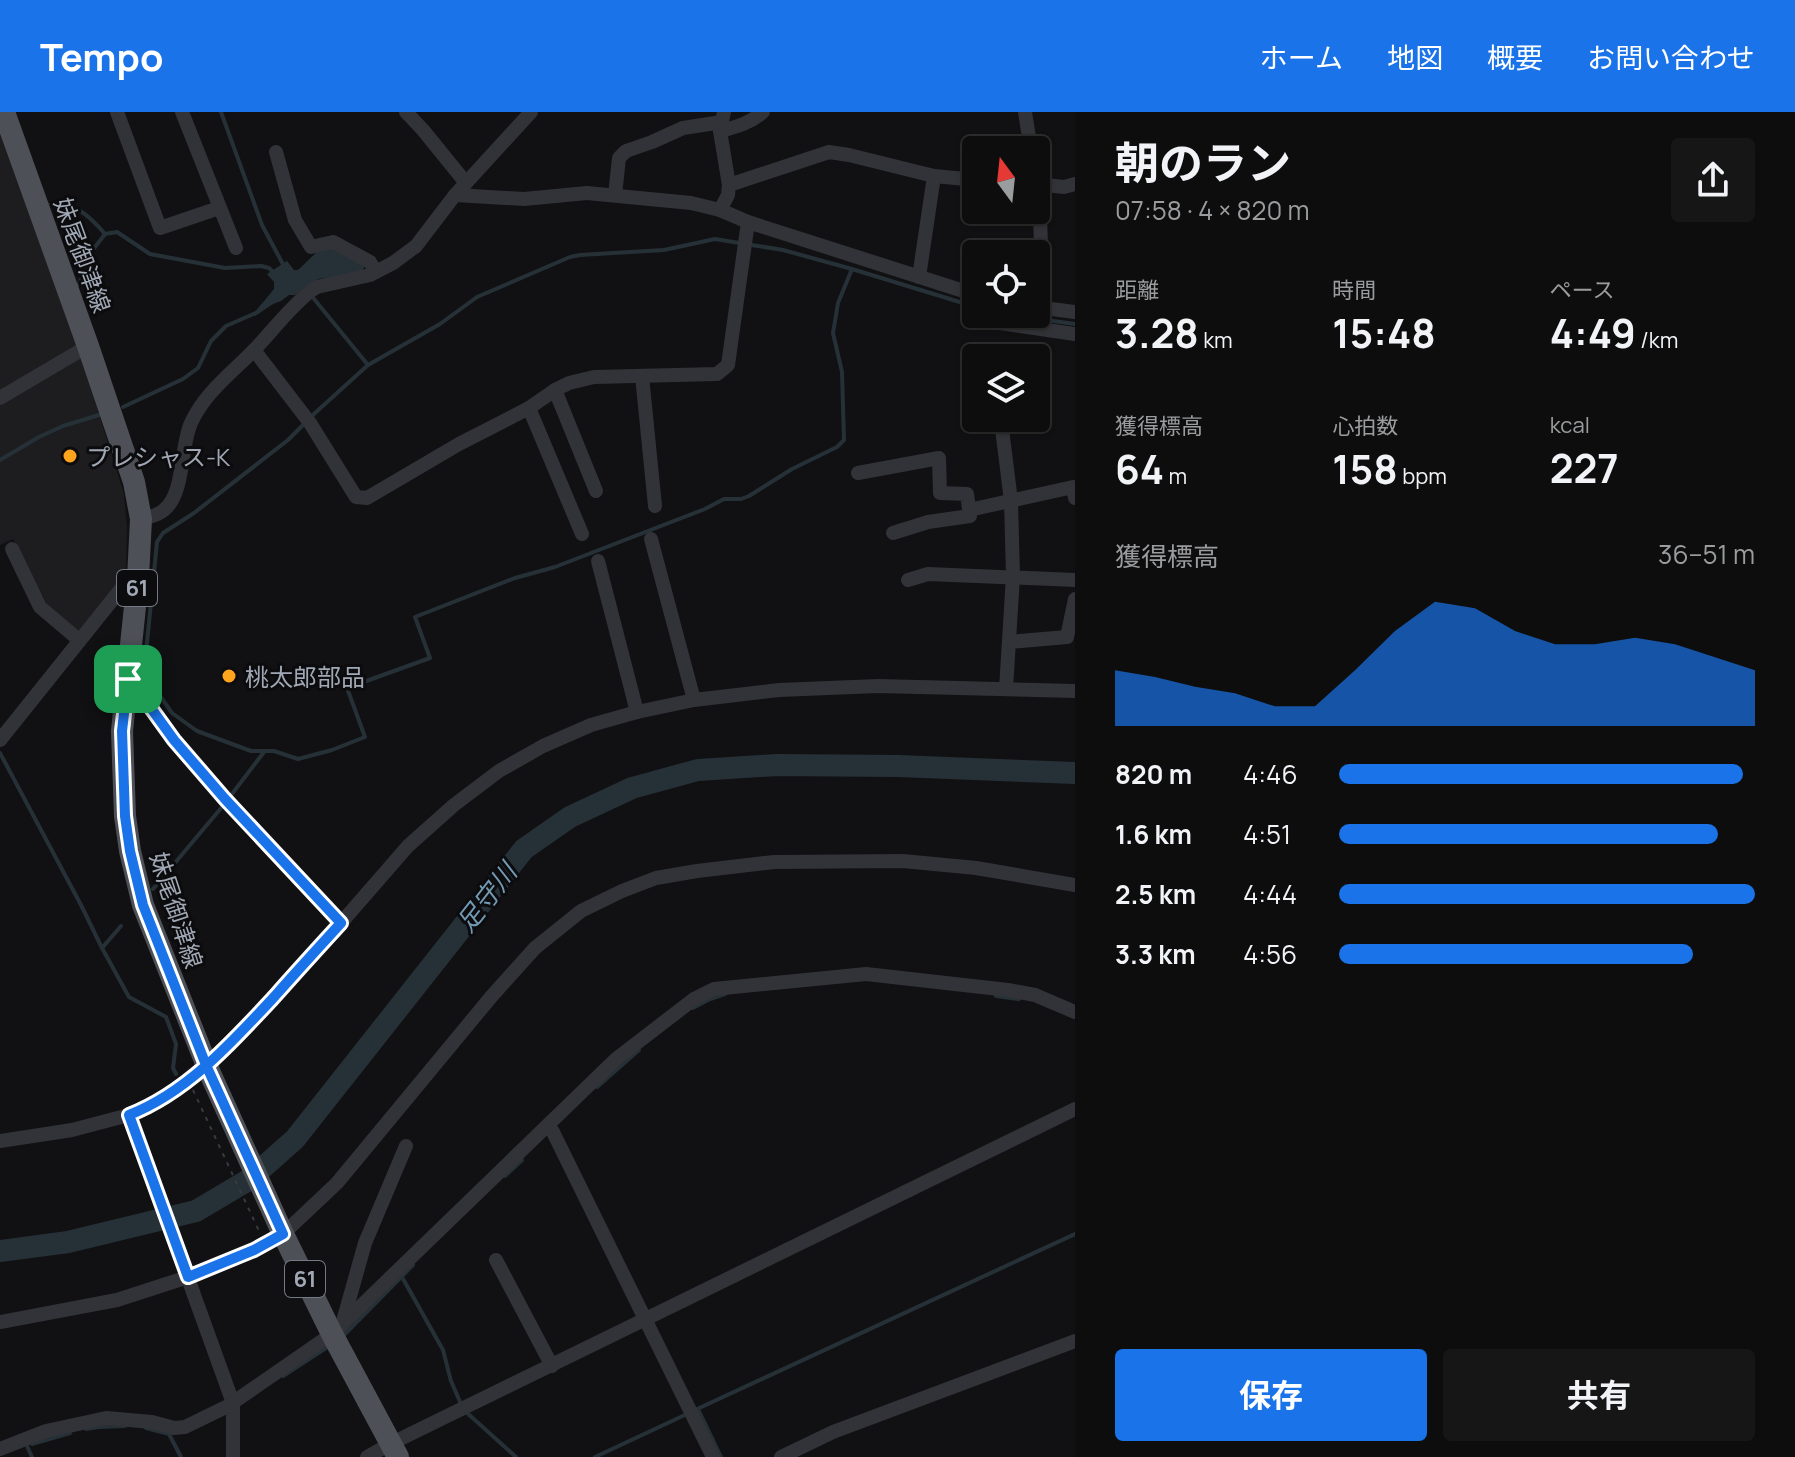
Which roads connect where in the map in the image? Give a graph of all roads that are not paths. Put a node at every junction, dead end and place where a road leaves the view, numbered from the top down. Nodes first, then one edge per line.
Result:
1 (4, 112) edge
2 (117, 112) edge
3 (182, 112) edge
4 (406, 112) edge
5 (531, 112) edge
6 (763, 112) edge
7 (1025, 112) edge
8 (722, 122) edge
9 (1029, 136) edge
10 (276, 152) dead end
11 (934, 176) junction
12 (962, 179) edge
13 (466, 183) junction
14 (1050, 184) edge
15 (1075, 184) edge
16 (729, 185) junction
17 (455, 195) junction
18 (615, 195) junction
19 (219, 208) junction
20 (720, 210) junction
21 (747, 229) junction
22 (236, 248) dead end
23 (376, 272) junction
24 (919, 277) junction
25 (962, 291) edge
26 (1050, 309) edge
27 (1075, 312) edge
28 (1034, 328) edge
29 (1075, 334) edge
30 (88, 346) junction
31 (254, 350) junction
32 (642, 376) junction
33 (555, 390) junction
34 (0, 398) edge
35 (529, 408) junction
36 (1002, 432) edge
37 (858, 473) dead end
38 (596, 491) dead end
39 (1075, 498) edge
40 (1011, 501) junction
41 (655, 506) dead end
42 (969, 510) junction
43 (141, 519) junction
44 (893, 533) dead end
45 (582, 534) dead end
46 (651, 539) dead end
47 (12, 549) dead end
48 (598, 561) dead end
49 (1013, 576) junction
50 (138, 578) junction
51 (908, 580) dead end
52 (1075, 580) edge
53 (1074, 609) edge
54 (79, 640) junction
55 (1009, 642) junction
56 (128, 679) junction
57 (1006, 689) junction
58 (1075, 691) edge
59 (694, 700) junction
60 (637, 712) junction
61 (0, 740) edge
62 (1075, 885) edge
63 (341, 923) junction
64 (1075, 1012) edge
65 (208, 1068) junction
66 (1075, 1109) edge
67 (129, 1115) junction
68 (550, 1129) junction
69 (135, 1132) road end
70 (0, 1141) edge
71 (406, 1146) dead end
72 (274, 1231) junction
73 (496, 1260) dead end
74 (186, 1273) junction
75 (645, 1319) junction
76 (0, 1322) edge
77 (336, 1335) junction
78 (1075, 1341) edge
79 (552, 1366) junction
80 (233, 1407) junction
81 (0, 1449) edge
82 (394, 1450) edge
83 (233, 1457) edge
84 (367, 1457) edge
85 (713, 1457) edge
86 (781, 1457) edge

1 - 30 main road, 妹尾御津線 / 61
2 - 19 street
3 - 19 street
4 - 13 street
5 - 13 street
6 - 8 street
7 - 9 street
8 - 16 street
8 - 18 street
10 - 23 street
11 - 12 street
11 - 16 street
11 - 24 street
13 - 17 street
14 - 15 street
16 - 20 street
17 - 18 street
17 - 23 street
18 - 20 street
19 - 22 street
20 - 21 street
21 - 24 street
21 - 32 street
23 - 31 street
24 - 25 street
26 - 27 street
28 - 29 street
30 - 34 street
30 - 43 main road, 妹尾御津線 / 61
31 - 35 street
31 - 43 street
32 - 33 street
32 - 41 street
33 - 35 street
33 - 38 street
35 - 45 street
36 - 40 street
37 - 42 street
39 - 40 street
40 - 42 street
40 - 49 street
42 - 44 street
43 - 50 main road, 妹尾御津線 / 61
46 - 59 street
47 - 54 street
48 - 60 street
49 - 51 street
49 - 52 street
49 - 55 street
50 - 54 street
50 - 56 main road, 妹尾御津線 / 61
53 - 55 street
54 - 61 street
55 - 57 street
56 - 63 street
56 - 65 main road, 妹尾御津線 / 61
57 - 58 street
57 - 59 street
59 - 60 street
60 - 63 street
62 - 72 street
63 - 65 street
64 - 68 street
65 - 67 street
65 - 72 main road, 妹尾御津線 / 61
66 - 75 street
67 - 69 street
67 - 70 street
68 - 75 street
68 - 77 street
71 - 77 street
72 - 74 street
72 - 77 main road, 妹尾御津線 / 61
73 - 79 street
74 - 76 street
74 - 80 street
75 - 79 street
75 - 85 street
77 - 80 street
77 - 82 main road, 妹尾御津線 / 61
78 - 86 street
79 - 82 street
80 - 81 street
80 - 83 street
82 - 84 street

